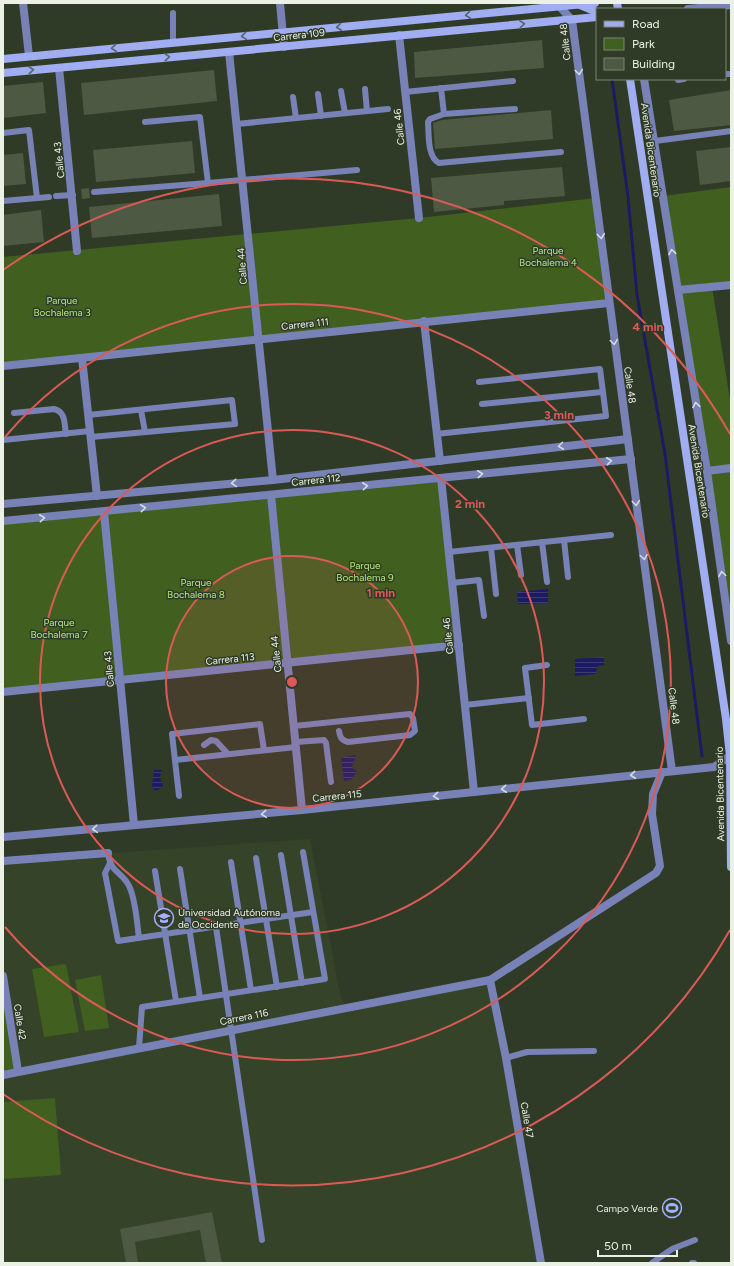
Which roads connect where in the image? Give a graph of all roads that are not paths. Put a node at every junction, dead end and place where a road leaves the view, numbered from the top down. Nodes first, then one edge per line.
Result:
1 (23, 3) edge
2 (280, 3) edge
3 (520, 3) edge
4 (595, 3) edge
5 (579, 4) edge
6 (559, 5) edge
7 (731, 5) edge
8 (699, 8) edge
9 (507, 11) junction
10 (596, 12) edge
11 (173, 13) dead end
12 (596, 17) edge
13 (572, 20) junction
14 (282, 33) junction
15 (399, 35) junction
16 (173, 43) junction
17 (284, 47) junction
18 (229, 52) junction
19 (29, 56) junction
20 (3, 59) edge
21 (59, 68) junction
22 (3, 73) edge
23 (630, 80) edge
24 (644, 80) edge
25 (650, 80) edge
26 (513, 82) dead end
27 (441, 88) junction
28 (365, 89) dead end
29 (341, 91) dead end
30 (405, 92) junction
31 (318, 94) dead end
32 (293, 96) dead end
33 (648, 96) junction
34 (388, 109) dead end
35 (515, 109) dead end
36 (368, 111) junction
37 (345, 113) junction
38 (444, 114) junction
39 (321, 116) junction
40 (296, 118) junction
41 (145, 122) dead end
42 (237, 124) junction
43 (731, 131) edge
44 (3, 133) edge
45 (655, 141) junction
46 (561, 152) dead end
47 (357, 170) dead end
48 (243, 180) junction
49 (208, 183) junction
50 (94, 192) dead end
51 (73, 195) junction
52 (56, 196) dead end
53 (49, 197) dead end
54 (37, 198) junction
55 (3, 201) edge
56 (419, 218) dead end
57 (77, 250) dead end
58 (731, 285) edge
59 (678, 290) junction
60 (609, 304) junction
61 (424, 321) junction
62 (258, 339) junction
63 (82, 358) junction
64 (3, 366) edge
65 (479, 382) dead end
66 (602, 392) junction
67 (482, 404) dead end
68 (142, 410) junction
69 (14, 413) dead end
70 (88, 415) junction
71 (144, 432) junction
72 (66, 434) junction
73 (90, 434) junction
74 (436, 434) junction
75 (628, 439) junction
76 (3, 440) edge
77 (631, 459) junction
78 (440, 461) junction
79 (731, 468) edge
80 (707, 471) junction
81 (441, 478) junction
82 (273, 480) junction
83 (271, 495) junction
84 (97, 496) junction
85 (3, 504) edge
86 (104, 512) junction
87 (3, 522) edge
88 (611, 535) dead end
89 (564, 540) junction
90 (542, 542) junction
91 (517, 545) junction
92 (491, 548) junction
93 (449, 552) junction
94 (521, 575) dead end
95 (568, 578) dead end
96 (547, 582) dead end
97 (452, 583) junction
98 (496, 594) dead end
99 (484, 616) dead end
100 (731, 640) edge
101 (459, 645) junction
102 (288, 663) junction
103 (547, 665) dead end
104 (120, 681) junction
105 (3, 692) edge
106 (529, 698) junction
107 (465, 705) junction
108 (584, 719) dead end
109 (294, 726) junction
110 (339, 731) dead end
111 (204, 744) dead end
112 (296, 744) junction
113 (264, 750) junction
114 (228, 754) junction
115 (730, 756) edge
116 (175, 760) junction
117 (672, 771) junction
118 (662, 772) junction
119 (331, 782) dead end
120 (474, 792) junction
121 (179, 796) dead end
122 (302, 810) junction
123 (134, 825) junction
124 (3, 837) edge
125 (303, 852) dead end
126 (108, 853) joint
127 (281, 855) dead end
128 (256, 858) dead end
129 (3, 861) edge
130 (232, 862) dead end
131 (110, 863) junction
132 (731, 867) edge
133 (180, 869) dead end
134 (156, 871) dead end
135 (313, 912) junction
136 (291, 916) junction
137 (266, 919) junction
138 (241, 923) junction
139 (216, 927) junction
140 (190, 931) junction
141 (166, 934) junction
142 (139, 938) junction
143 (3, 976) edge
144 (490, 980) junction
145 (302, 983) junction
146 (277, 986) junction
147 (252, 990) junction
148 (226, 994) junction
149 (200, 998) junction
150 (176, 1001) junction
151 (231, 1030) junction
152 (139, 1048) junction
153 (594, 1051) dead end
154 (506, 1058) junction
155 (18, 1072) junction
156 (3, 1075) edge
157 (262, 1240) dead end
158 (695, 1240) dead end
159 (541, 1263) edge
160 (652, 1263) edge

1 - 19 street
2 - 14 street
3 - 9 main road
4 - 5 main road, Carrera 109
5 - 6 main road, Carrera 109
5 - 10 main road
5 - 13 main road, Calle 48
6 - 9 main road, Carrera 109
6 - 13 street
7 - 8 street
9 -> 14 main road, Carrera 109
11 - 16 lane
12 - 13 main road, Carrera 109
15 -> 13 main road, Carrera 109
13 -> 60 street, Calle 48
14 -> 16 main road, Carrera 109
14 - 17 street
15 - 17 main road, Carrera 109
15 - 30 street, Calle 46
16 -> 19 main road, Carrera 109
17 - 18 main road, Carrera 109
21 -> 18 main road, Carrera 109
18 - 42 street, Calle 44
19 - 20 main road, Carrera 109
22 -> 21 main road, Carrera 109
21 - 51 street, Calle 43
23 - 115 main road, Avenida Bicentenario
24 - 33 street
25 - 33 street
26 - 27 lane
27 - 30 lane
27 - 38 lane
28 - 36 lane
29 - 37 lane
30 - 56 street, Calle 46
31 - 39 lane
32 - 40 lane
33 - 45 street
34 - 36 lane
35 - 38 lane
36 - 37 lane
37 - 39 lane
38 - 46 lane
39 - 40 lane
40 - 42 lane
41 - 49 lane
42 - 48 street, Calle 44
43 - 45 lane
44 - 54 lane
59 -> 45 street
47 - 48 lane
48 - 49 lane
48 - 62 street, Calle 44
49 - 50 lane
51 - 52 lane
51 - 57 street, Calle 43
53 - 54 lane
54 - 55 lane
58 - 59 street
80 -> 59 street
60 - 61 street, Carrera 111
60 -> 75 street, Calle 48
61 - 62 street, Carrera 111
61 - 74 street
62 - 63 street, Carrera 111
62 - 82 street, Calle 44
63 - 64 street, Carrera 111
63 - 70 street
65 - 66 lane
66 - 67 lane
66 - 74 lane
68 - 70 lane
68 - 71 lane
68 - 71 lane
69 - 72 lane
70 - 73 street
71 - 73 lane
72 - 73 lane
72 - 76 lane
73 - 84 street
74 - 78 street
75 - 77 street, Calle 48
75 -> 78 street, Carrera 112
81 -> 77 street, Carrera 112
77 -> 117 street, Calle 48
78 - 82 street, Carrera 112
79 - 80 street
100 -> 80 street
83 -> 81 street, Carrera 112
81 - 93 street, Calle 46
82 -> 84 street, Carrera 112
86 -> 83 street, Carrera 112
83 - 102 street, Calle 44
84 - 85 street, Carrera 112
87 -> 86 street, Carrera 112
86 - 104 street, Calle 43
88 - 89 lane
89 - 90 lane
89 - 95 lane
90 - 91 lane
90 - 96 lane
91 - 92 lane
91 - 94 lane
92 - 93 lane
92 - 98 lane
93 - 97 street, Calle 46
97 - 99 lane
97 - 101 street, Calle 46
101 - 102 street, Carrera 113
101 - 107 street, Calle 46
102 - 104 street, Carrera 113
102 - 109 street, Calle 44
103 - 106 lane
104 - 105 street, Carrera 113
104 - 123 street, Calle 43
106 - 107 lane
106 - 108 lane
107 - 120 street, Calle 46
109 - 110 lane
109 - 112 street, Calle 44
111 - 114 lane
112 - 113 lane
112 - 119 lane
112 - 122 street, Calle 44
113 - 114 lane
113 - 116 lane
114 - 116 lane
115 - 117 street, Carrera 115
115 - 132 main road, Avenida Bicentenario
116 - 121 lane
117 - 118 street, Carrera 115
118 -> 120 street, Carrera 115
118 - 144 street
120 -> 122 street, Carrera 115
122 -> 123 street, Carrera 115
123 -> 124 street, Carrera 115
125 - 135 lane
126 - 129 street
126 - 131 lane
127 - 136 lane
128 - 137 lane
130 - 138 lane
131 - 142 lane
131 - 142 lane
133 - 140 lane
134 - 141 lane
135 - 136 lane
135 - 145 lane
136 - 137 lane
136 - 145 lane
137 - 138 lane
137 - 146 lane
138 - 139 lane
138 - 147 lane
139 - 140 lane
139 - 148 lane
140 - 141 lane
140 - 149 lane
141 - 142 lane
141 - 150 lane
143 - 155 street, Calle 42
144 - 151 street, Carrera 116
144 - 154 street, Calle 47
145 - 146 lane
146 - 147 lane
147 - 148 lane
148 - 149 lane
148 - 151 lane
149 - 150 lane
150 - 152 lane
151 - 152 street, Carrera 116
151 - 157 lane
152 - 155 street, Carrera 116
153 - 154 lane
154 - 159 street, Calle 47
155 - 156 street, Carrera 116
158 - 160 lane

